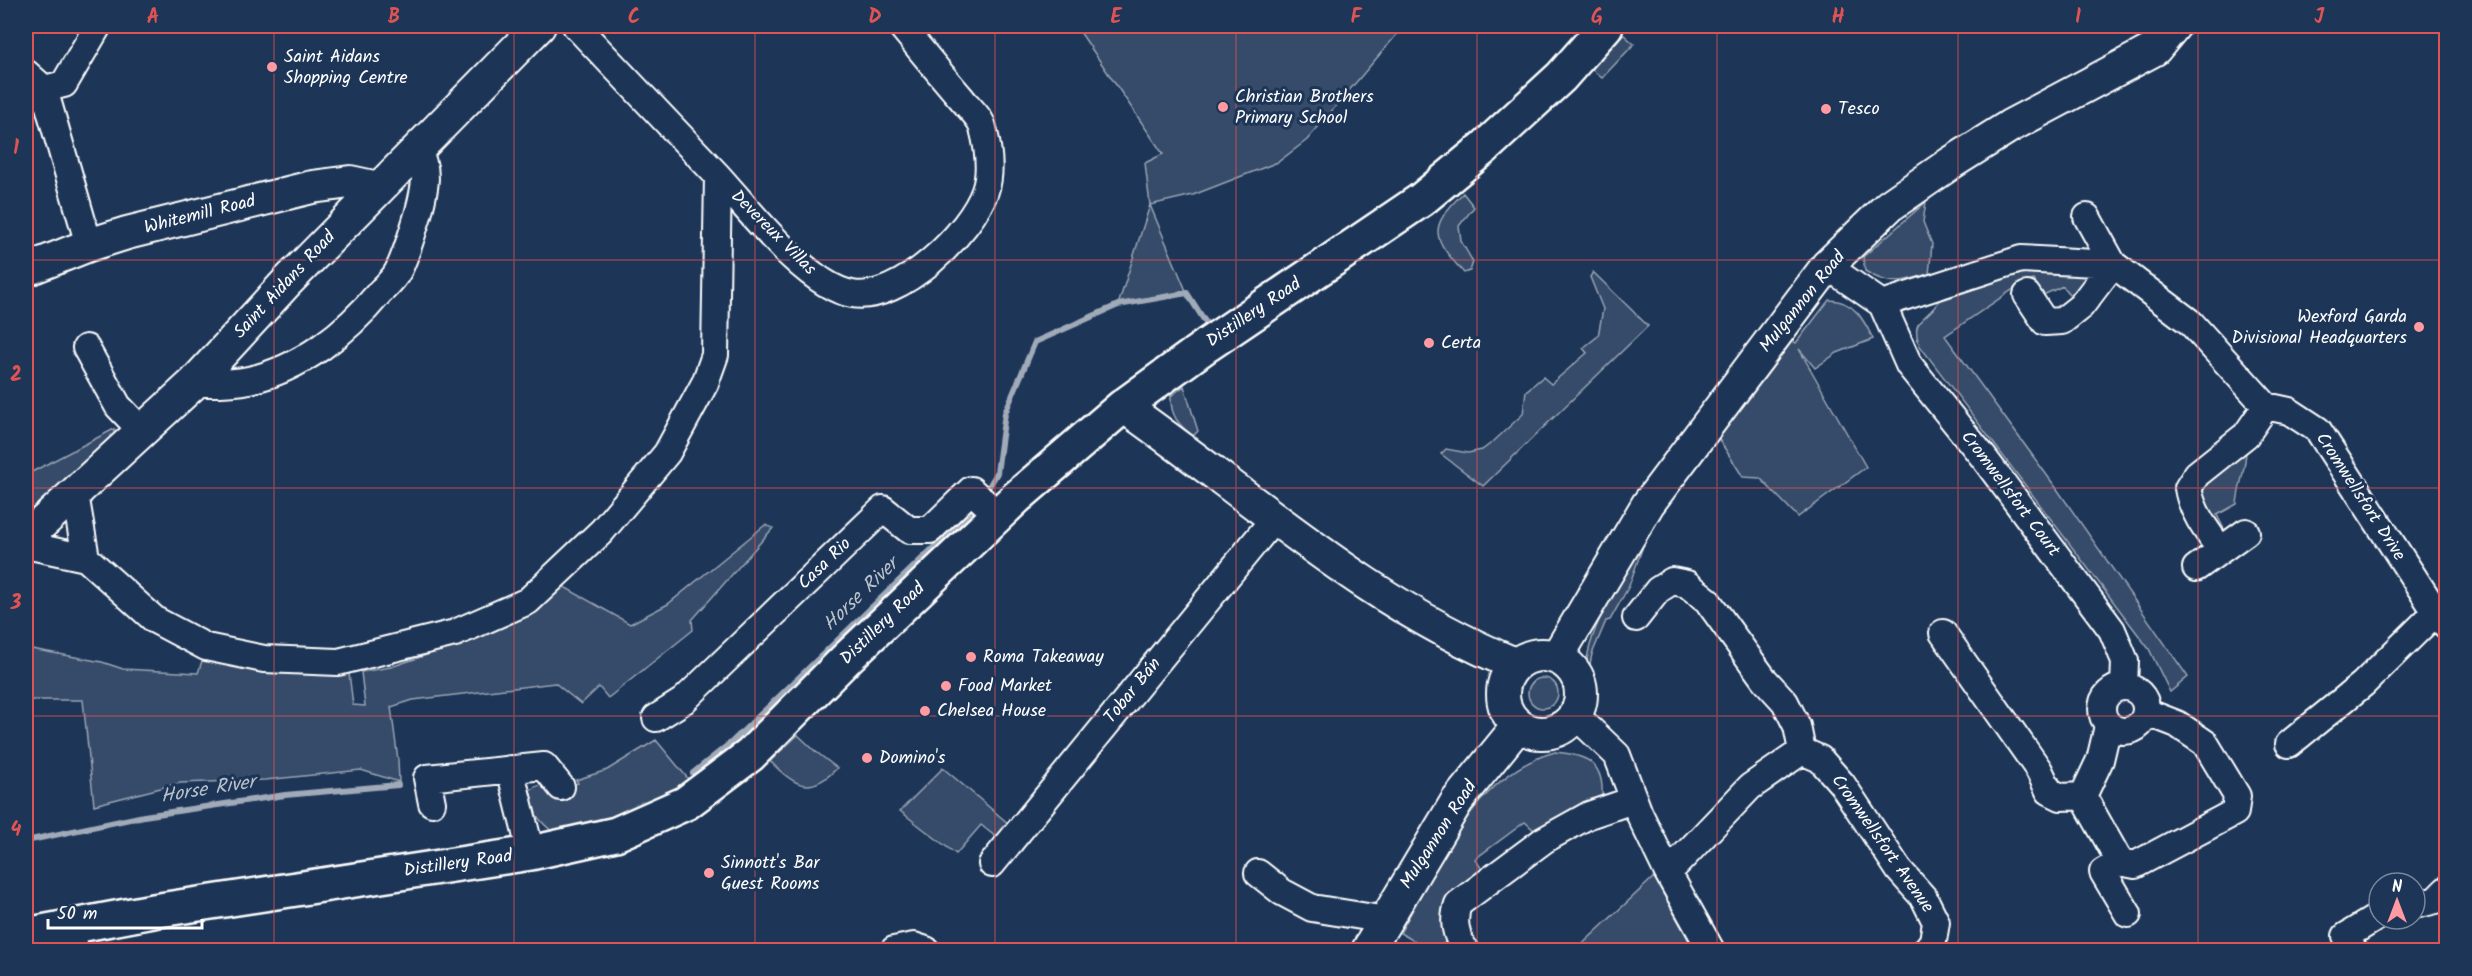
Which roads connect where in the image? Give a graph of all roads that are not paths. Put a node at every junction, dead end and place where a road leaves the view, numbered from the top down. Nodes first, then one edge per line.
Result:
1 (98, 26) edge
2 (539, 26) edge
3 (576, 26) edge
4 (901, 26) edge
5 (1606, 26) edge
6 (2174, 26) edge
7 (35, 81) edge
8 (416, 149) junction
9 (718, 176) junction
10 (378, 188) junction
11 (2087, 217) dead end
12 (88, 245) junction
13 (2114, 264) junction
14 (1827, 267) junction
15 (26, 270) edge
16 (2027, 295) dead end
17 (1882, 304) junction
18 (86, 348) dead end
19 (194, 383) junction
20 (1124, 406) junction
21 (2265, 406) junction
22 (142, 431) junction
23 (75, 494) junction
24 (986, 503) junction
25 (1274, 519) junction
26 (2246, 532) dead end
27 (26, 538) edge
28 (26, 545) edge
29 (2220, 549) junction
30 (86, 558) junction
31 (2196, 568) dead end
32 (1636, 618) dead end
33 (2441, 619) edge
34 (1943, 633) dead end
35 (1557, 657) junction
36 (1515, 664) junction
37 (2124, 687) junction
38 (2146, 712) junction
39 (1575, 715) junction
40 (656, 718) dead end
41 (1518, 726) junction
42 (2108, 726) junction
43 (2289, 744) dead end
44 (1802, 751) junction
45 (510, 769) junction
46 (561, 787) dead end
47 (2083, 796) junction
48 (1633, 800) junction
49 (432, 803) dead end
50 (531, 853) junction
51 (2120, 862) junction
52 (992, 864) dead end
53 (1258, 873) dead end
54 (1668, 873) junction
55 (2446, 890) edge
56 (2427, 902) edge
57 (2128, 914) dead end
58 (1386, 920) junction
59 (2367, 923) edge
60 (26, 935) edge
61 (73, 938) edge
62 (894, 951) edge
63 (926, 951) edge
64 (1368, 951) edge
65 (1465, 951) edge
66 (1711, 951) edge
67 (1926, 951) edge
68 (2354, 951) edge

1 - 7 street
2 - 8 street, Saint Aidans Road
3 - 9 street, Devereux Villas
4 - 9 street, Devereux Villas
5 - 20 main road, Distillery Road
6 - 14 street, Mulgannon Road
7 - 12 street
8 - 10 street, Saint Aidans Road
8 - 19 street
9 - 30 street
10 - 12 street, Whitemill Road
10 - 19 street, Saint Aidans Road
11 - 13 street
12 - 15 street, Whitemill Road
13 - 16 street
13 - 17 street
13 - 21 street
14 - 17 street
14 - 35 street, Mulgannon Road
17 - 37 street, Cromwellsfort Court
18 - 22 street
19 - 22 street, Saint Aidans Road
20 - 24 main road, Distillery Road
20 - 25 street
21 - 29 street
21 - 33 street, Cromwellsfort Drive
22 - 23 street, Saint Aidans Road
23 - 27 street, Saint Aidans Road
23 - 30 street
24 - 40 street, Casa Rio
24 - 50 main road, Distillery Road
25 - 36 street
25 - 52 street, Tobar Bán
26 - 29 street
28 - 30 street
29 - 31 street
32 - 44 street
33 - 43 street, Cromwellsfort Drive
34 - 47 street
35 - 36 street
35 - 39 street
36 - 41 street
37 - 38 street
37 - 42 street
38 - 42 street
38 - 51 street
39 - 41 street
39 - 48 street
41 - 58 street, Mulgannon Road
42 - 47 street
44 - 54 street
44 - 67 street, Cromwellsfort Avenue
45 - 46 street
45 - 49 street
45 - 50 street
47 - 51 street
48 - 54 street
48 - 65 street
50 - 61 main road, Distillery Road
51 - 57 street
53 - 58 street
54 - 66 street
55 - 56 street
58 - 64 street, Mulgannon Road
59 - 68 street
60 - 61 main road, Distillery Road
62 - 63 street

